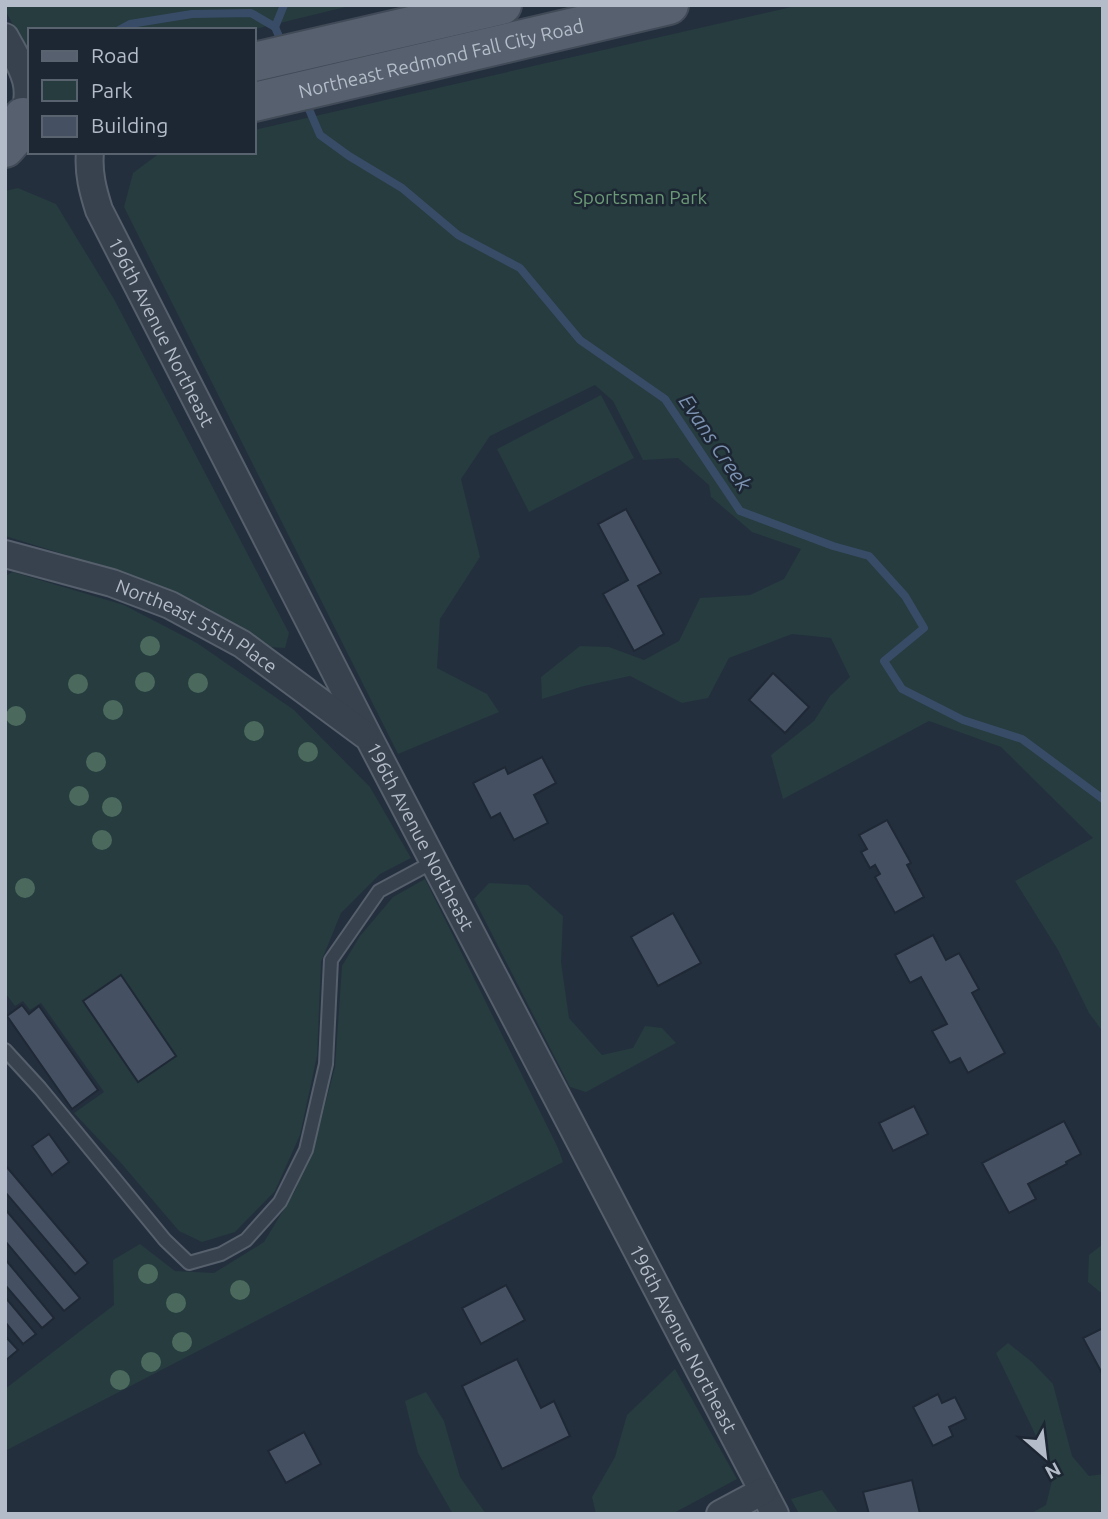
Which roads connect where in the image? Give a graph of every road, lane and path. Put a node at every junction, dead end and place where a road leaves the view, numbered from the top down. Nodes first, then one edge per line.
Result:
1 (502, 5) edge
2 (669, 5) edge
3 (9, 43) edge
4 (256, 62) edge
5 (28, 85) edge
6 (28, 98) edge
7 (256, 102) edge
8 (16, 126) edge
9 (30, 154) edge
10 (90, 154) edge
11 (5, 160) edge
12 (5, 554) edge
13 (369, 738) junction
14 (433, 862) junction
15 (5, 1050) edge
16 (769, 1502) edge
17 (720, 1514) edge

1 - 4 main road, Northeast Redmond Fall City Road
2 - 7 main road, Northeast Redmond Fall City Road
3 - 5 street
6 - 8 street
9 - 11 main road
10 - 13 street, 196th Avenue Northeast
12 - 13 street, Northeast 55th Place
13 - 14 street, 196th Avenue Northeast
14 - 15 lane
14 - 16 street, 196th Avenue Northeast
16 - 17 street

